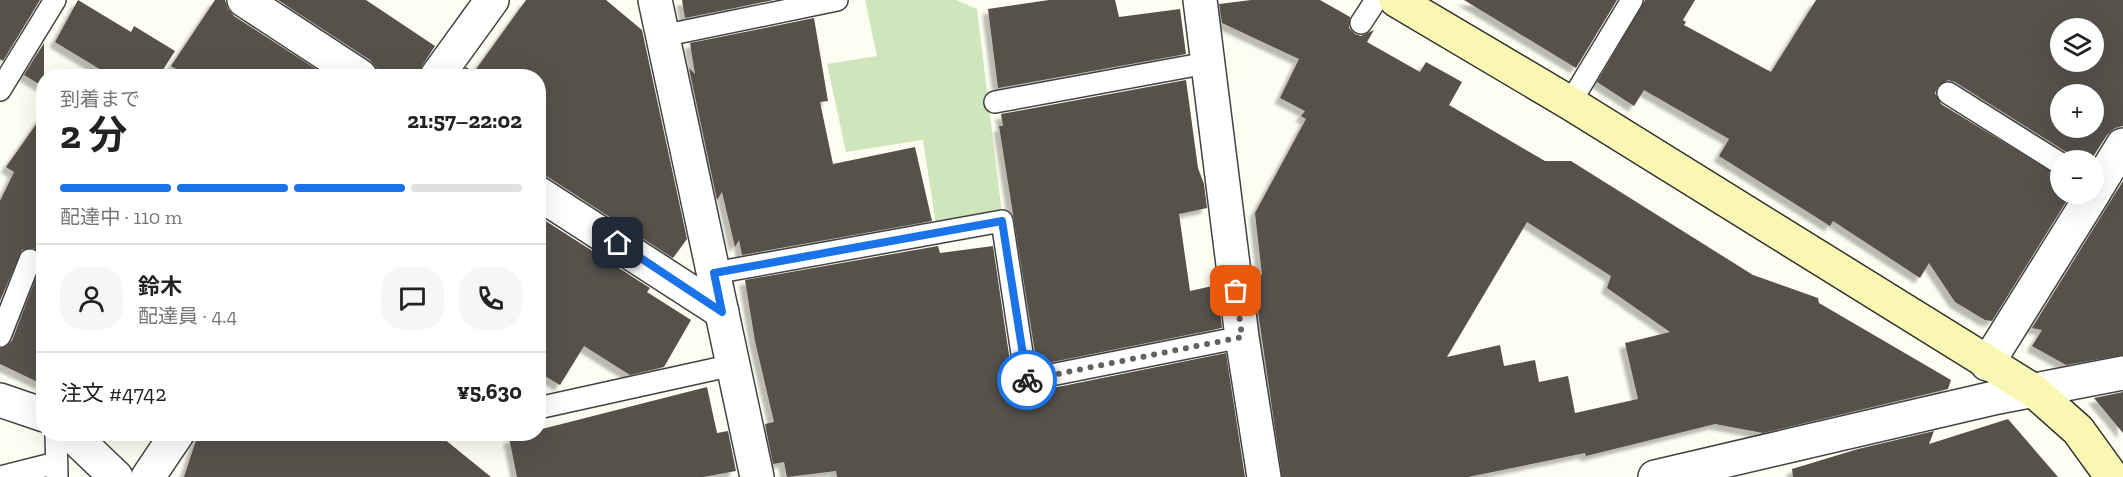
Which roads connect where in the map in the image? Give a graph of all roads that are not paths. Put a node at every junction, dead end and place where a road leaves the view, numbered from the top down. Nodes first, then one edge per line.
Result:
1 (55, 0) edge
2 (244, 0) edge
3 (492, 0) edge
4 (655, 0) edge
5 (837, 0) edge
6 (1200, 0) edge
7 (1376, 0) edge
8 (1396, 0) edge
9 (1632, 0) edge
10 (1361, 23) dead end
11 (662, 36) junction
12 (1207, 63) junction
13 (349, 69) edge
14 (443, 69) edge
15 (0, 90) edge
16 (1948, 93) dead end
17 (995, 102) dead end
18 (1570, 103) junction
19 (2123, 145) edge
20 (2050, 157) edge
21 (2104, 175) edge
22 (546, 197) edge
23 (2086, 204) edge
24 (30, 260) dead end
25 (714, 273) junction
26 (722, 312) junction
27 (0, 336) edge
28 (1242, 337) junction
29 (1987, 364) junction
30 (733, 365) junction
31 (2123, 373) edge
32 (2034, 391) junction
33 (0, 400) edge
34 (546, 406) edge
35 (36, 412) edge
36 (56, 441) edge
37 (78, 441) edge
38 (172, 441) edge
39 (57, 470) edge
40 (1664, 476) edge
41 (0, 477) edge
42 (116, 477) edge
43 (147, 477) edge
44 (757, 477) edge
45 (1264, 477) edge
46 (2112, 477) edge

1 - 15 lane
2 - 13 street
3 - 14 street
4 - 11 street
5 - 11 lane
6 - 12 street
7 - 10 lane
8 - 18 street
9 - 18 lane
11 - 25 street
12 - 17 lane
12 - 28 street
16 - 20 lane
18 - 29 street
19 - 21 street
22 - 26 street
23 - 29 street
24 - 27 lane
25 - 26 street
25 - 28 lane
26 - 30 street
28 - 45 street
29 - 32 street
30 - 34 lane
30 - 44 street
31 - 32 street
32 - 40 street
32 - 46 street
33 - 35 street
36 - 39 lane
37 - 42 street
38 - 43 street
39 - 41 lane

